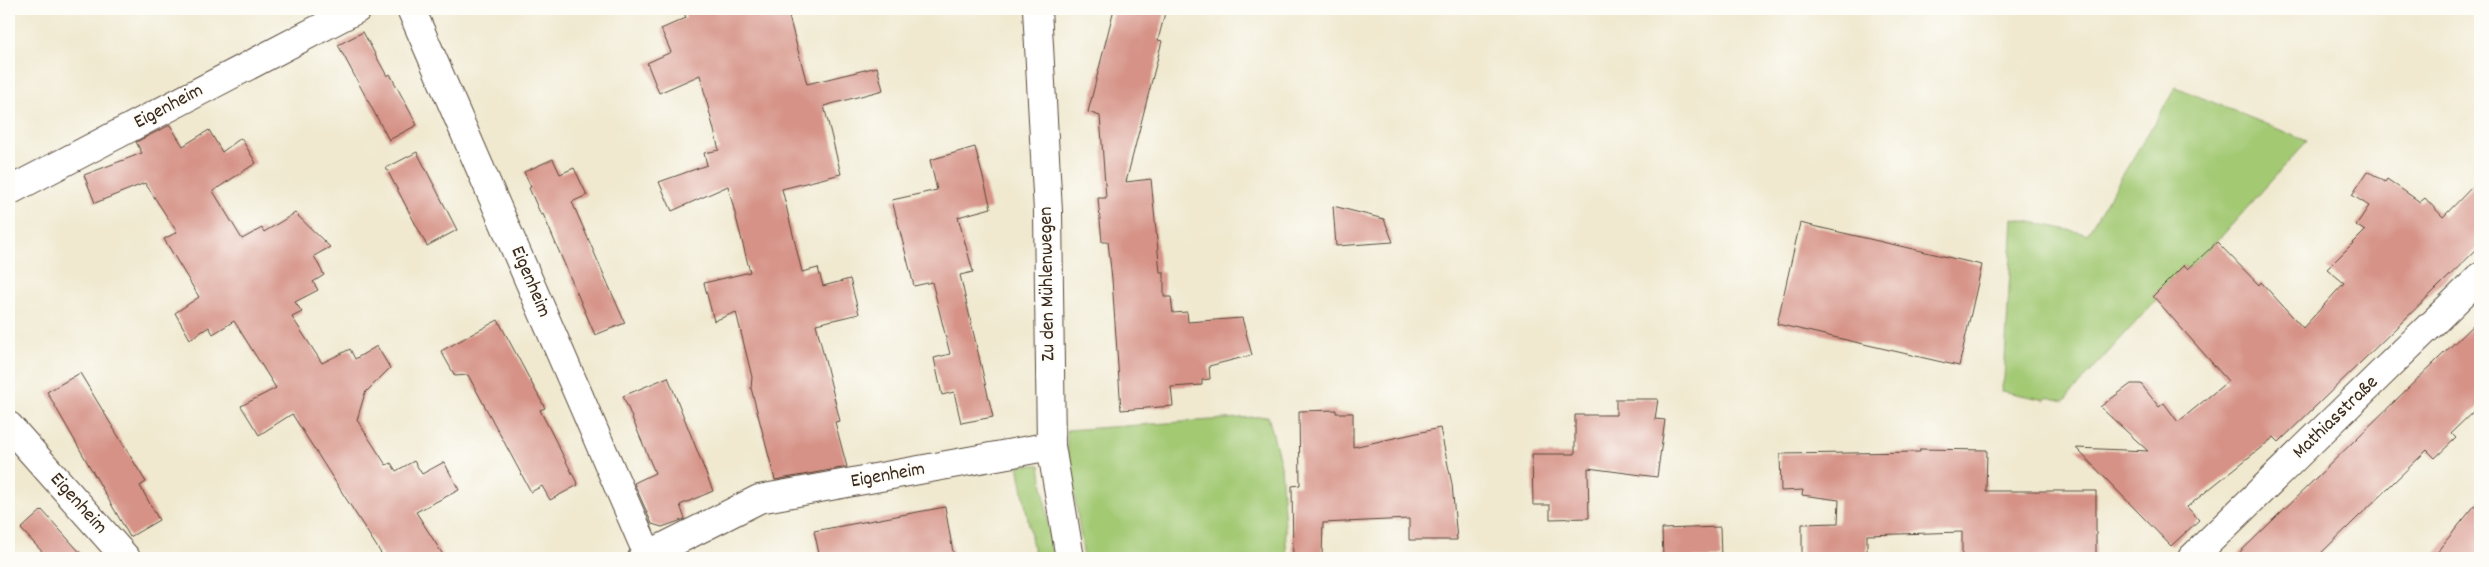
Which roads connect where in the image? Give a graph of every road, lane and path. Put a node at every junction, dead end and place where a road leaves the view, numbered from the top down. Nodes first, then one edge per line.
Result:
1 (356, 9) edge
2 (411, 9) edge
3 (1037, 9) edge
4 (9, 191) edge
5 (2480, 277) edge
6 (9, 426) edge
7 (1051, 446) junction
8 (645, 557) edge
9 (126, 558) edge
10 (1070, 558) edge
11 (2192, 558) edge

1 - 4 street, Eigenheim
2 - 8 street, Eigenheim
3 - 7 street, Zu den Mühlenwegen
5 - 11 street, Mathiasstraße
6 - 9 street, Eigenheim
7 - 8 street, Eigenheim
7 - 10 street, Zu den Mühlenwegen

